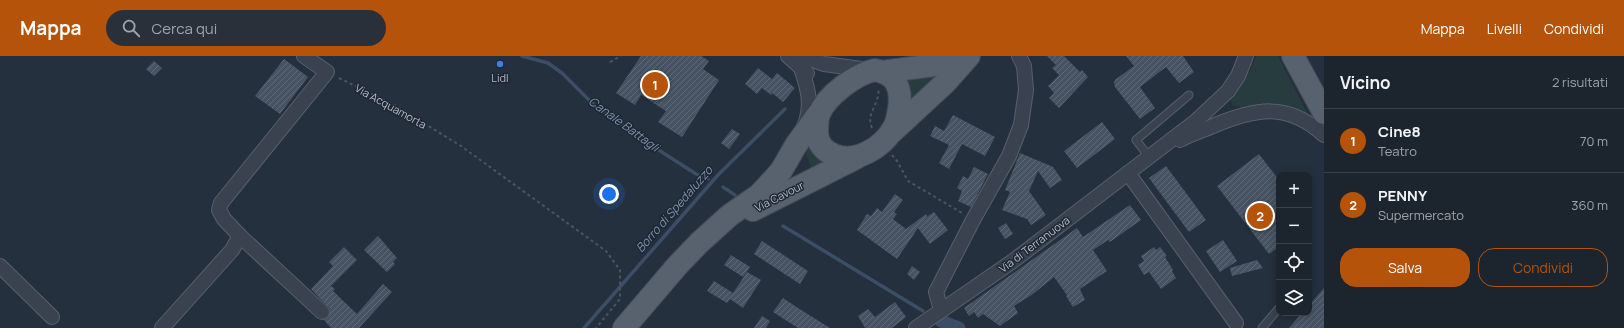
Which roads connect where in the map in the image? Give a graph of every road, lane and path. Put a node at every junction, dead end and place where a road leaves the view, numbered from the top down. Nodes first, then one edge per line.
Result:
1 (304, 56) edge
2 (621, 56) edge
3 (788, 56) edge
4 (955, 56) edge
5 (969, 56) edge
6 (1019, 56) edge
7 (1246, 56) edge
8 (1295, 57) edge
9 (610, 62) dead end
10 (801, 62) edge
11 (327, 72) junction
12 (879, 75) junction
13 (1189, 95) dead end
14 (819, 113) junction
15 (1324, 113) edge
16 (1324, 135) edge
17 (883, 140) junction
18 (796, 145) junction
19 (861, 156) junction
20 (1149, 157) junction
21 (1128, 173) junction
22 (973, 220) junction
23 (240, 236) junction
24 (699, 244) junction
25 (0, 266) edge
26 (943, 309) junction
27 (322, 312) dead end
28 (1276, 312) edge
29 (52, 317) dead end
30 (1236, 323) dead end
31 (162, 328) edge
32 (596, 328) edge
33 (624, 328) edge
34 (916, 328) edge
35 (1262, 328) edge

1 - 11 street
2 - 9 path
3 - 10 street
4 - 12 main road, Via Cavour
5 - 17 main road, Via Cavour
6 - 22 street
7 - 20 street, Via di Terranuova
8 - 15 main road
10 - 12 street
10 - 14 street
10 - 18 street
11 - 23 street
11 - 32 path, Via Acquamorta
12 - 14 main road, Via Cavour
12 - 17 path
12 - 17 main road, Via Cavour
13 - 20 lane
14 - 18 main road, Via Cavour
14 - 19 main road
16 - 20 street, Via di Terranuova
17 - 19 main road, Via Cavour
17 - 22 path
18 - 24 main road, Via Cavour
19 - 24 main road, Via Cavour
20 - 21 street, Via di Terranuova
21 - 26 street, Via di Terranuova
21 - 30 street
22 - 26 street
23 - 27 street
23 - 31 street
24 - 33 main road, Via Cavour
25 - 29 street
26 - 34 street, Via di Terranuova
28 - 35 lane

